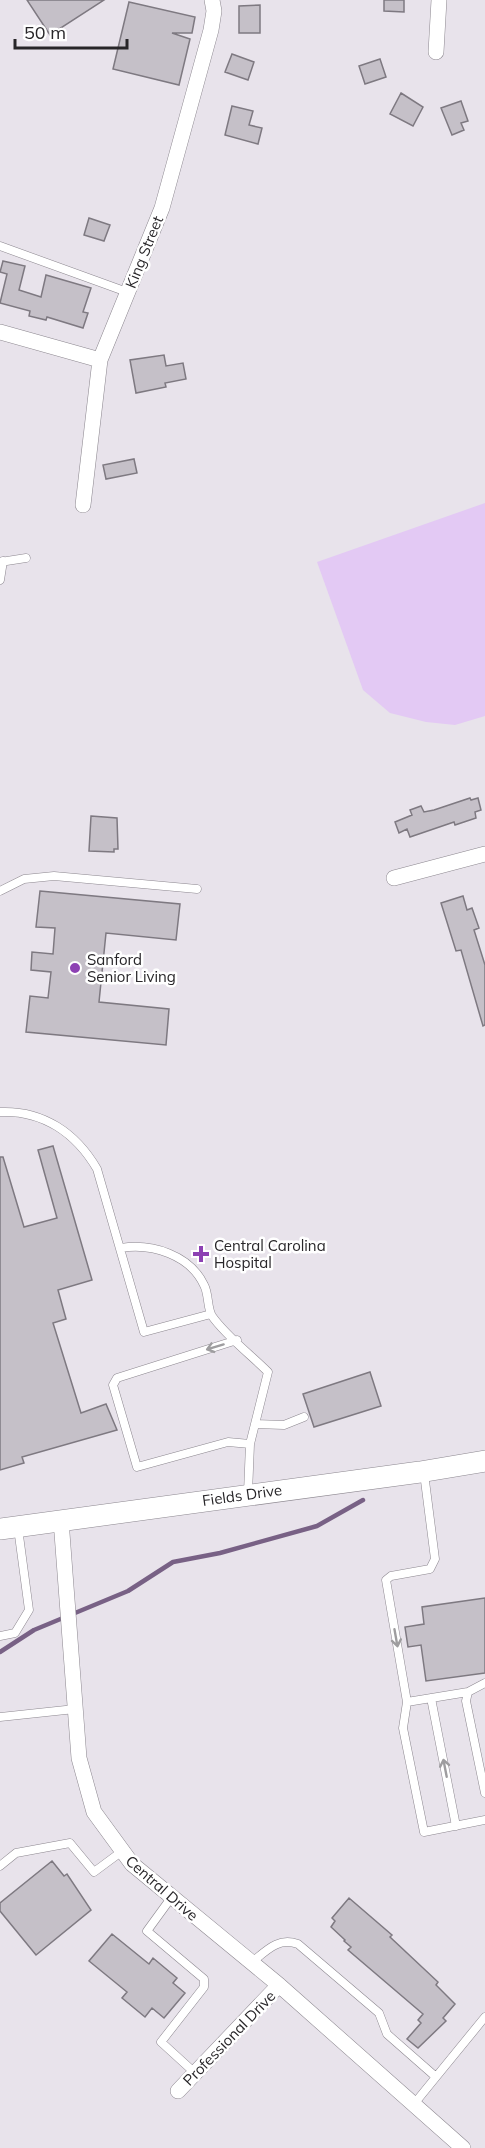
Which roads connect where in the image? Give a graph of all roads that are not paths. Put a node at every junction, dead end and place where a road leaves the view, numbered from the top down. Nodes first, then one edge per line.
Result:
1 (212, 0) edge
2 (439, 0) edge
3 (436, 52) dead end
4 (0, 246) edge
5 (127, 292) junction
6 (0, 332) edge
7 (100, 360) junction
8 (83, 505) dead end
9 (26, 558) dead end
10 (2, 562) edge
11 (0, 580) edge
12 (485, 855) edge
13 (394, 878) dead end
14 (197, 889) dead end
15 (0, 891) edge
16 (0, 1112) edge
17 (121, 1248) junction
18 (211, 1314) junction
19 (237, 1340) junction
20 (304, 1417) dead end
21 (255, 1424) junction
22 (250, 1444) junction
23 (485, 1461) edge
24 (424, 1472) junction
25 (248, 1494) junction
26 (61, 1520) junction
27 (9, 1528) edge
28 (0, 1636) edge
29 (485, 1683) edge
30 (468, 1692) junction
31 (431, 1698) junction
32 (407, 1702) junction
33 (75, 1709) junction
34 (0, 1717) edge
35 (485, 1793) edge
36 (485, 1820) edge
37 (456, 1826) junction
38 (121, 1851) junction
39 (0, 1866) edge
40 (171, 1898) junction
41 (251, 1963) junction
42 (279, 1985) junction
43 (485, 2017) edge
44 (195, 2073) junction
45 (436, 2077) junction
46 (178, 2091) dead end
47 (414, 2104) junction
48 (463, 2148) edge

1 - 5 street, King Street
2 - 3 street
4 - 5 lane
5 - 7 street, King Street
6 - 7 street
7 - 8 street, King Street
9 - 10 lane
10 - 11 lane
12 - 13 street
14 - 15 lane
16 - 17 lane
17 - 18 lane
17 - 18 lane
18 - 19 lane
19 - 21 lane
19 -> 22 lane
20 - 21 lane
21 - 22 lane
22 - 25 lane
23 - 24 street, Fields Drive
24 - 25 street, Fields Drive
24 -> 32 lane
25 - 26 street, Fields Drive
26 - 27 street, Fields Drive
26 - 33 street, Central Drive
27 - 28 lane
29 - 30 lane
30 - 31 lane
30 - 35 lane
31 - 32 lane
37 -> 31 lane
32 - 37 lane
33 - 34 lane
33 - 38 street, Central Drive
36 - 37 lane
38 - 39 lane
38 - 40 street, Central Drive
40 - 41 street, Central Drive
40 - 44 lane
41 - 42 street, Central Drive
41 - 45 lane
42 - 44 street, Professional Drive
42 - 47 street, Central Drive
43 - 45 lane
44 - 46 street, Professional Drive
45 - 47 lane
47 - 48 street, Central Drive

